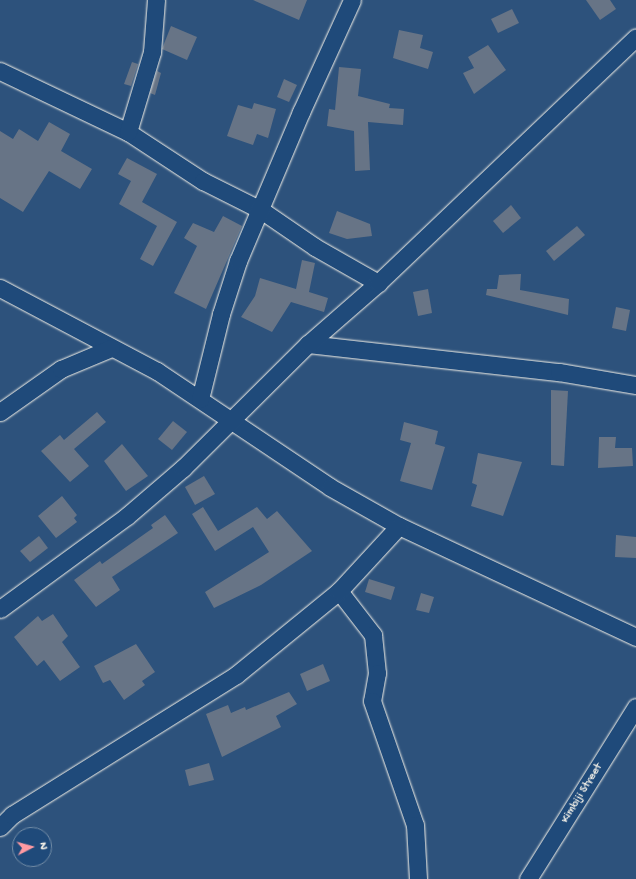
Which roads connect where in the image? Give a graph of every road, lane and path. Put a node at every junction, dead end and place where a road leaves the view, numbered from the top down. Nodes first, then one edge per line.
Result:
1 (156, 0) edge
2 (352, 0) edge
3 (636, 38) edge
4 (0, 71) edge
5 (128, 132) junction
6 (261, 210) junction
7 (378, 283) junction
8 (0, 288) edge
9 (308, 344) junction
10 (110, 348) junction
11 (636, 385) edge
12 (200, 399) junction
13 (0, 412) edge
14 (228, 422) junction
15 (399, 526) junction
16 (339, 591) junction
17 (0, 609) edge
18 (636, 637) edge
19 (636, 707) edge
20 (0, 827) edge
21 (418, 879) edge
22 (528, 879) edge

1 - 5 street
2 - 6 street
3 - 7 street
4 - 5 street
5 - 6 street
6 - 7 street
6 - 12 street
7 - 9 street
8 - 10 street
9 - 11 street
9 - 14 street
10 - 12 street
10 - 13 street
12 - 14 street
14 - 15 street
14 - 17 street
15 - 16 street
15 - 18 street
16 - 20 street
16 - 21 street
19 - 22 street, Kimbiji Street

